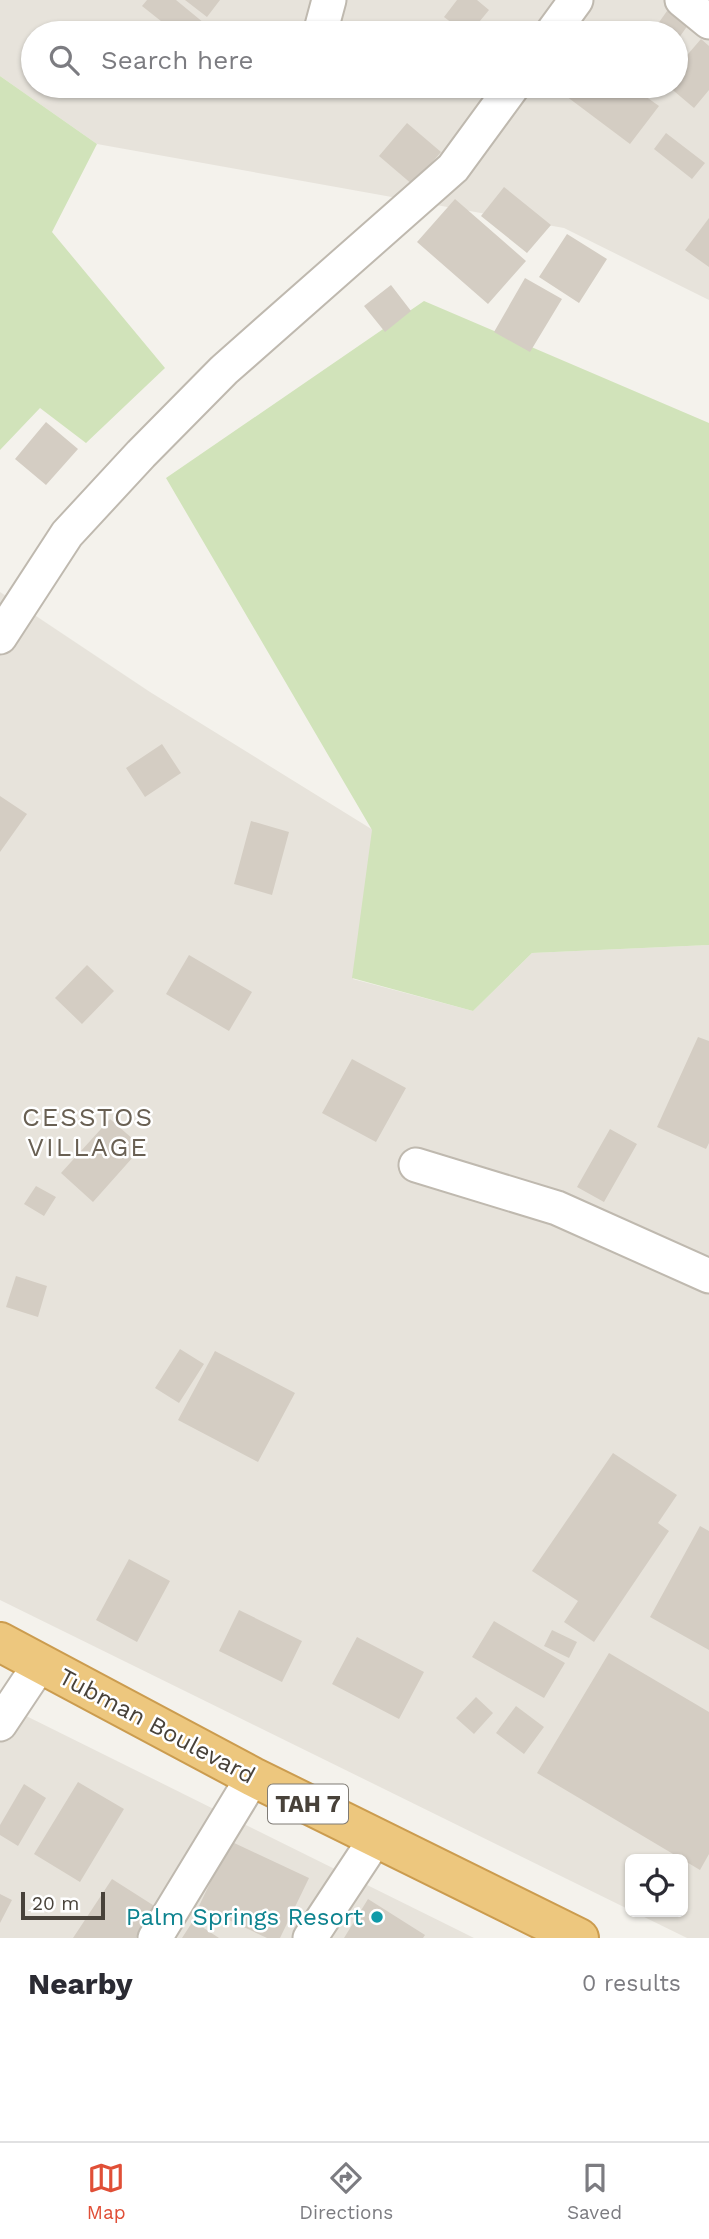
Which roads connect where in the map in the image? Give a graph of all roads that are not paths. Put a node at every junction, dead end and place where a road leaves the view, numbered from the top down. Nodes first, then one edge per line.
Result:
1 (576, 0) edge
2 (682, 0) edge
3 (561, 21) edge
4 (709, 22) edge
5 (504, 98) edge
6 (0, 637) edge
7 (416, 1165) dead end
8 (709, 1276) edge
9 (0, 1642) edge
10 (40, 1664) junction
11 (0, 1724) edge
12 (253, 1777) junction
13 (376, 1838) junction
14 (155, 1938) edge
15 (310, 1938) edge
16 (579, 1938) edge

1 - 3 street
2 - 4 street
5 - 6 street
7 - 8 street
9 - 10 highway, Tubman Boulevard / TAH 7
10 - 11 street
10 - 12 highway, Tubman Boulevard / TAH 7
12 - 13 highway, Tubman Boulevard / TAH 7
12 - 14 street
13 - 15 street
13 - 16 highway, Tubman Boulevard / TAH 7

